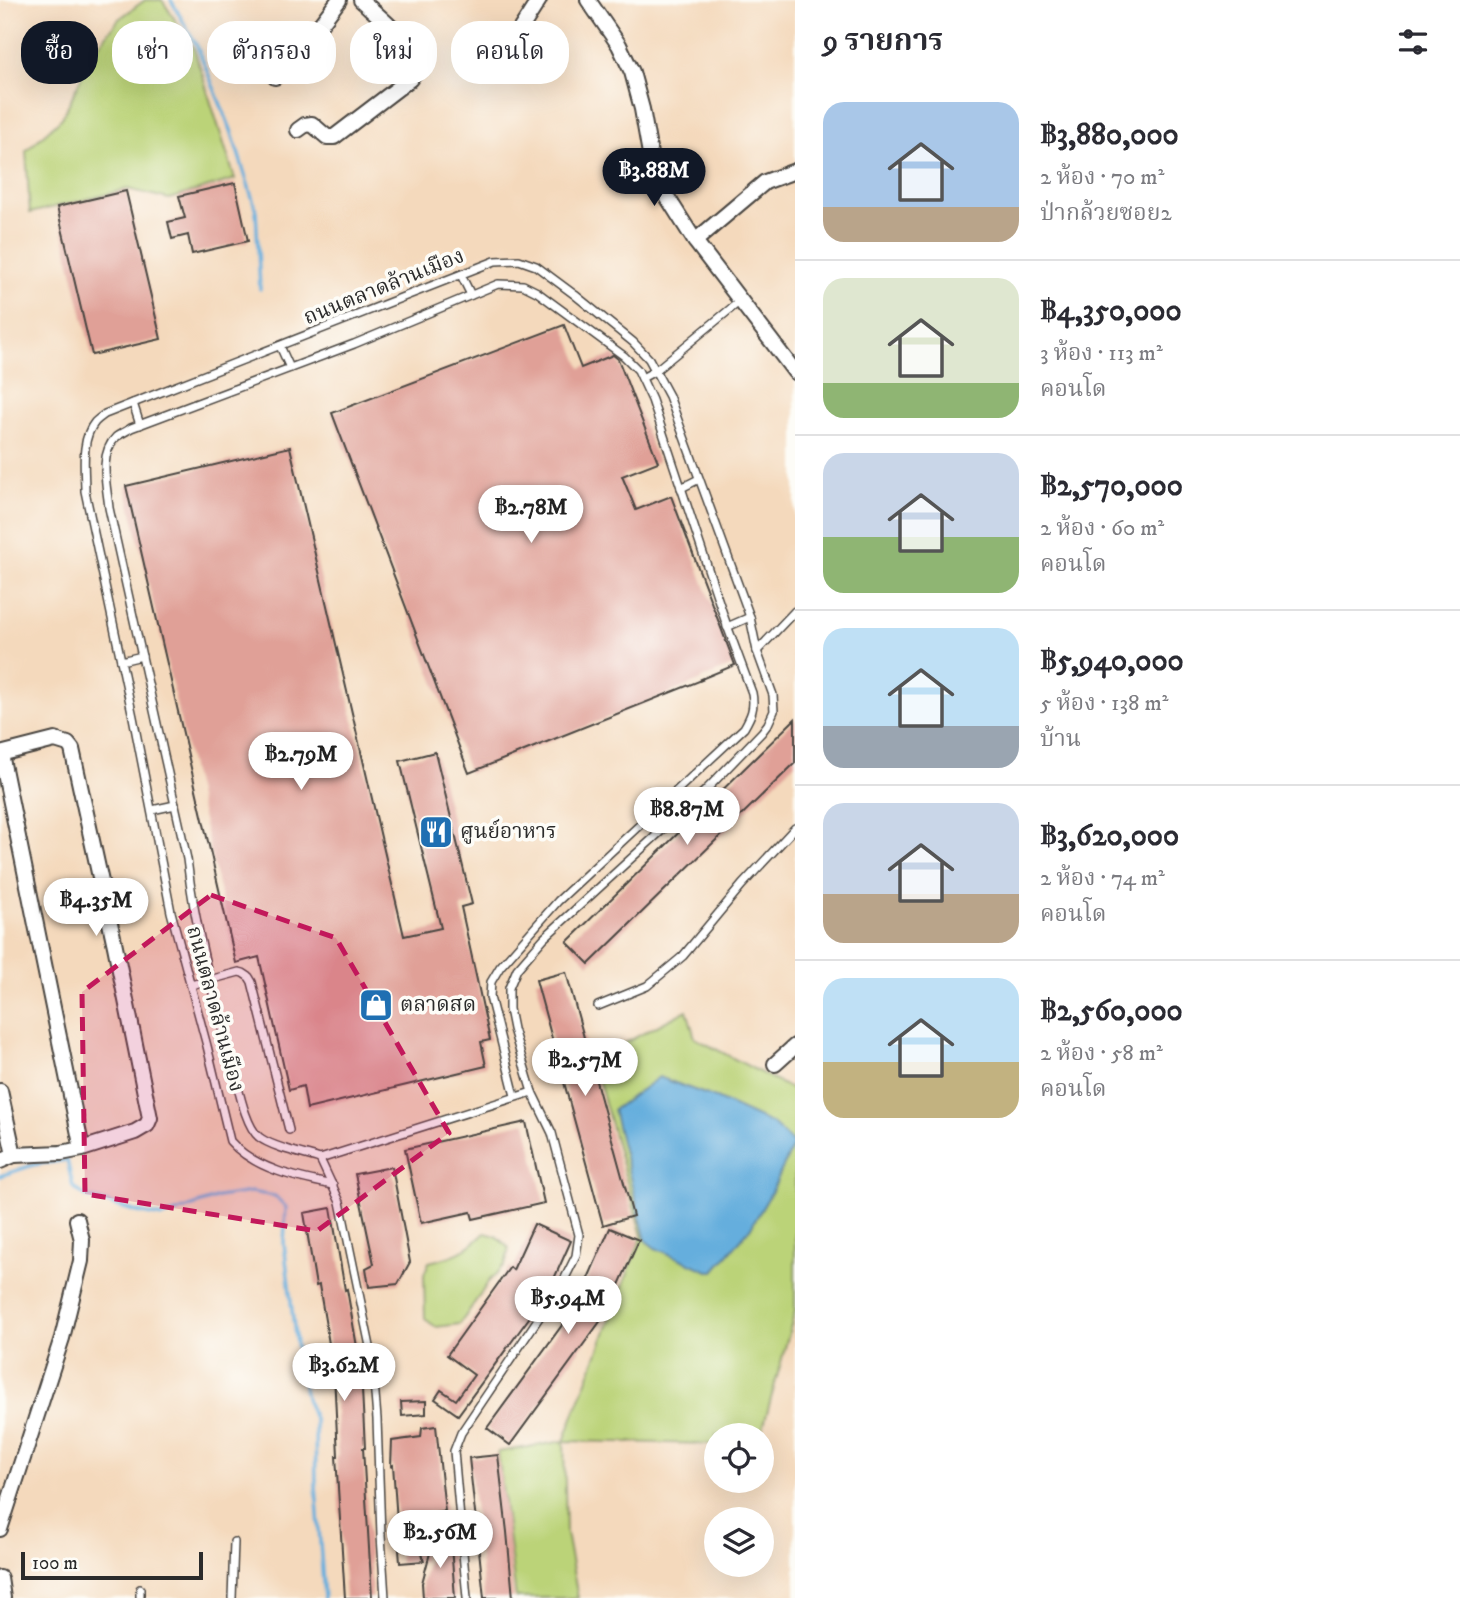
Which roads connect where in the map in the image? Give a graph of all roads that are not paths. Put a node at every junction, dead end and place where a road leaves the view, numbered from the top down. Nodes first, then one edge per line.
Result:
1 (339, 0) edge
2 (361, 0) edge
3 (539, 0) edge
4 (588, 0) edge
5 (323, 21) edge
6 (526, 21) edge
7 (298, 130) dead end
8 (795, 171) edge
9 (695, 241) junction
10 (461, 275) junction
11 (471, 295) junction
12 (741, 301) junction
13 (280, 346) junction
14 (290, 368) junction
15 (654, 371) junction
16 (795, 372) edge
17 (642, 378) junction
18 (133, 403) junction
19 (141, 425) junction
20 (699, 479) junction
21 (681, 488) junction
22 (795, 611) edge
23 (750, 617) junction
24 (727, 627) junction
25 (757, 651) junction
26 (142, 656) junction
27 (121, 661) junction
28 (1, 754) edge
29 (175, 805) junction
30 (152, 810) junction
31 (795, 828) edge
32 (210, 980) junction
33 (191, 985) junction
34 (598, 1006) dead end
35 (795, 1046) edge
36 (775, 1064) dead end
37 (0, 1091) edge
38 (532, 1092) junction
39 (515, 1096) junction
40 (289, 1130) dead end
41 (82, 1149) junction
42 (7, 1158) edge
43 (320, 1159) junction
44 (333, 1185) junction
45 (77, 1220) dead end
46 (0, 1529) edge
47 (234, 1542) dead end
48 (0, 1578) edge
49 (3, 1598) edge
50 (232, 1598) edge
51 (385, 1598) edge
52 (467, 1598) edge

1 - 5 street
2 - 7 street
3 - 6 street
4 - 9 street
8 - 9 street
9 - 12 street
10 - 11 lane
10 - 13 lane, ถนนตลาดล้านเมือง
10 - 15 lane, ถนนตลาดล้านเมือง
11 - 14 lane, ถนนตลาดล้านเมือง
11 - 17 lane, ถนนตลาดล้านเมือง
12 - 15 lane
12 - 16 street
13 - 14 lane
13 - 18 lane, ถนนตลาดล้านเมือง
14 - 19 lane, ถนนตลาดล้านเมือง
15 - 17 lane
15 - 20 lane, ถนนตลาดล้านเมือง
17 - 21 lane, ถนนตลาดล้านเมือง
18 - 19 lane
18 - 27 lane, ถนนตลาดล้านเมือง
19 - 26 lane, ถนนตลาดล้านเมือง
20 - 21 lane
20 - 23 lane, ถนนตลาดล้านเมือง
21 - 24 lane, ถนนตลาดล้านเมือง
22 - 25 lane
23 - 24 lane
23 - 25 lane, ถนนตลาดล้านเมือง
24 - 39 lane, ถนนตลาดล้านเมือง
25 - 38 lane, ถนนตลาดล้านเมือง
26 - 27 lane
26 - 29 lane, ถนนตลาดล้านเมือง
27 - 30 lane, ถนนตลาดล้านเมือง
28 - 41 street
28 - 41 street
29 - 30 lane
29 - 32 lane, ถนนตลาดล้านเมือง
30 - 33 lane, ถนนตลาดล้านเมือง
31 - 34 lane
32 - 33 lane
32 - 40 lane
32 - 43 lane, ถนนตลาดล้านเมือง
33 - 44 lane, ถนนตลาดล้านเมือง
35 - 36 street
37 - 42 street
38 - 39 lane
38 - 52 lane, ถนนตลาดล้านเมือง
39 - 43 lane
41 - 42 street
43 - 44 lane
44 - 51 lane
45 - 46 street
47 - 50 lane
48 - 49 street

